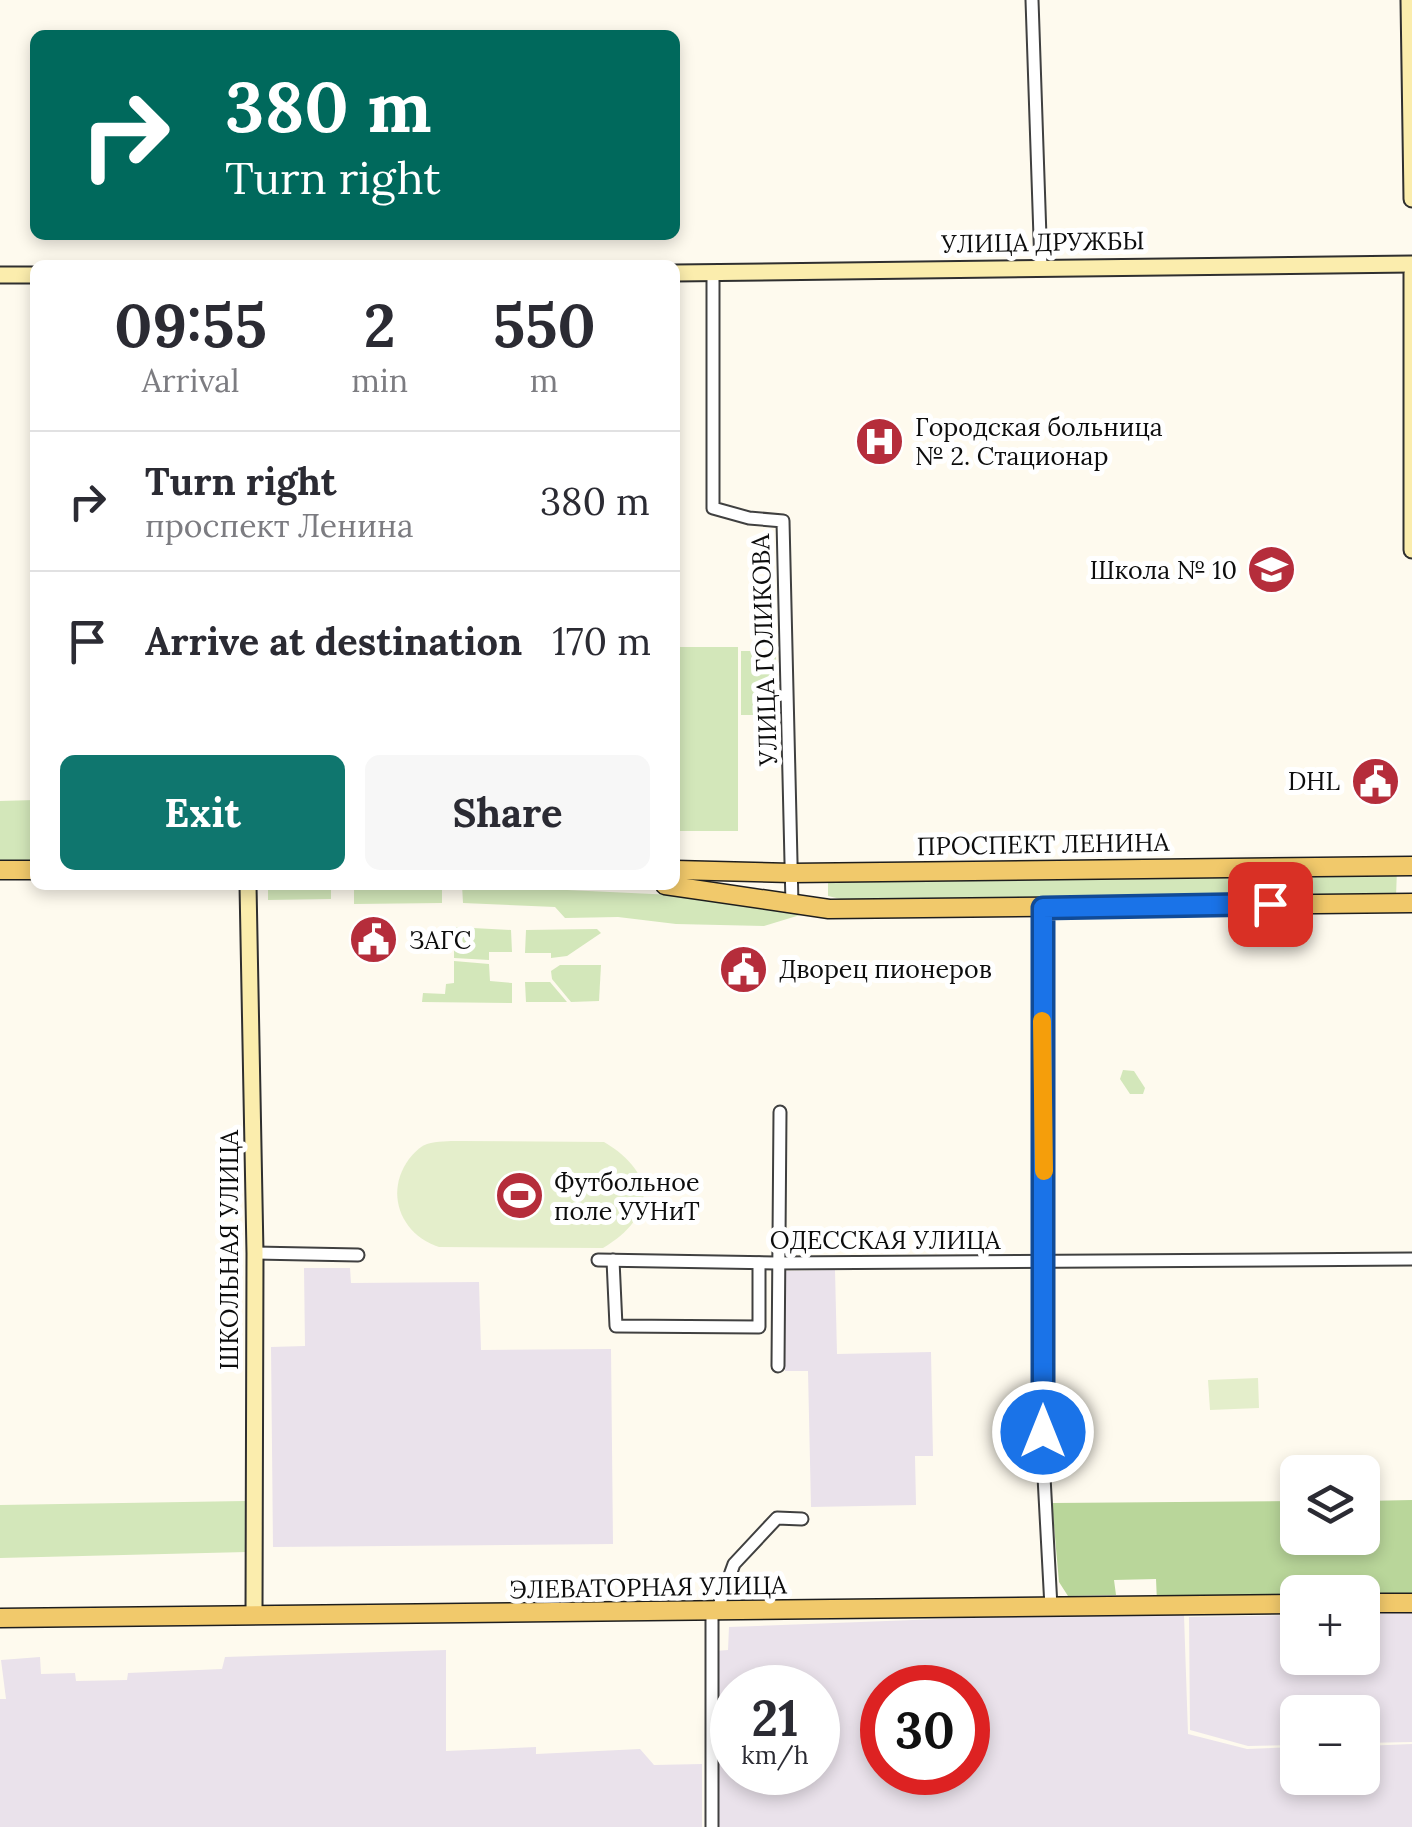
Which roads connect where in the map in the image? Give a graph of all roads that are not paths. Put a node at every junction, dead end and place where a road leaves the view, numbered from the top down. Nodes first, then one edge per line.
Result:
1 (1032, 0) edge
2 (1408, 0) edge
3 (1411, 76) edge
4 (1412, 199) edge
5 (1412, 264) edge
6 (1041, 267) junction
7 (680, 272) edge
8 (713, 272) junction
9 (1412, 273) edge
10 (30, 275) edge
11 (0, 276) edge
12 (1412, 518) edge
13 (1412, 550) edge
14 (1412, 866) edge
15 (0, 870) edge
16 (30, 870) edge
17 (680, 870) edge
18 (792, 872) junction
19 (0, 880) edge
20 (30, 880) edge
21 (680, 887) edge
22 (248, 890) edge
23 (792, 904) junction
24 (1412, 904) edge
25 (1043, 908) junction
26 (780, 1112) dead end
27 (255, 1253) junction
28 (358, 1255) dead end
29 (1412, 1259) edge
30 (598, 1260) dead end
31 (613, 1260) junction
32 (1045, 1262) junction
33 (759, 1263) junction
34 (776, 1263) junction
35 (778, 1366) dead end
36 (802, 1519) dead end
37 (1412, 1602) edge
38 (1380, 1603) edge
39 (1280, 1604) edge
40 (1051, 1607) junction
41 (715, 1611) junction
42 (254, 1615) junction
43 (0, 1618) edge
44 (712, 1827) edge

1 - 6 street
2 - 3 street
3 - 4 street
5 - 6 street, УЛИЦА ДРУЖБЫ
6 - 8 street, УЛИЦА ДРУЖБЫ
7 - 8 street, УЛИЦА ДРУЖБЫ
8 - 18 street, УЛИЦА ГОЛИКОВА
9 - 12 street
10 - 11 street
12 - 13 street
14 - 18 main road, ПРОСПЕКТ ЛЕНИНА
15 - 16 main road
17 - 18 main road, ПРОСПЕКТ ЛЕНИНА
18 - 23 street, УЛИЦА ГОЛИКОВА
19 - 20 main road
21 - 23 main road
22 - 27 street, ШКОЛЬНАЯ УЛИЦА
23 - 25 main road
24 - 25 main road
25 - 32 street
26 - 34 street
27 - 28 street
27 - 42 street, ШКОЛЬНАЯ УЛИЦА
29 - 32 street, ОДЕССКАЯ УЛИЦА
30 - 31 street, ОДЕССКАЯ УЛИЦА
31 - 33 street, ОДЕССКАЯ УЛИЦА
31 - 33 street
32 - 34 street, ОДЕССКАЯ УЛИЦА
32 - 40 street
33 - 34 street, ОДЕССКАЯ УЛИЦА
34 - 35 street
36 - 41 street
37 - 38 main road
39 - 40 main road, ЭЛЕВАТОРНАЯ УЛИЦА
40 - 41 main road, ЭЛЕВАТОРНАЯ УЛИЦА
41 - 42 main road, ЭЛЕВАТОРНАЯ УЛИЦА
41 - 44 street
42 - 43 main road, ЭЛЕВАТОРНАЯ УЛИЦА

